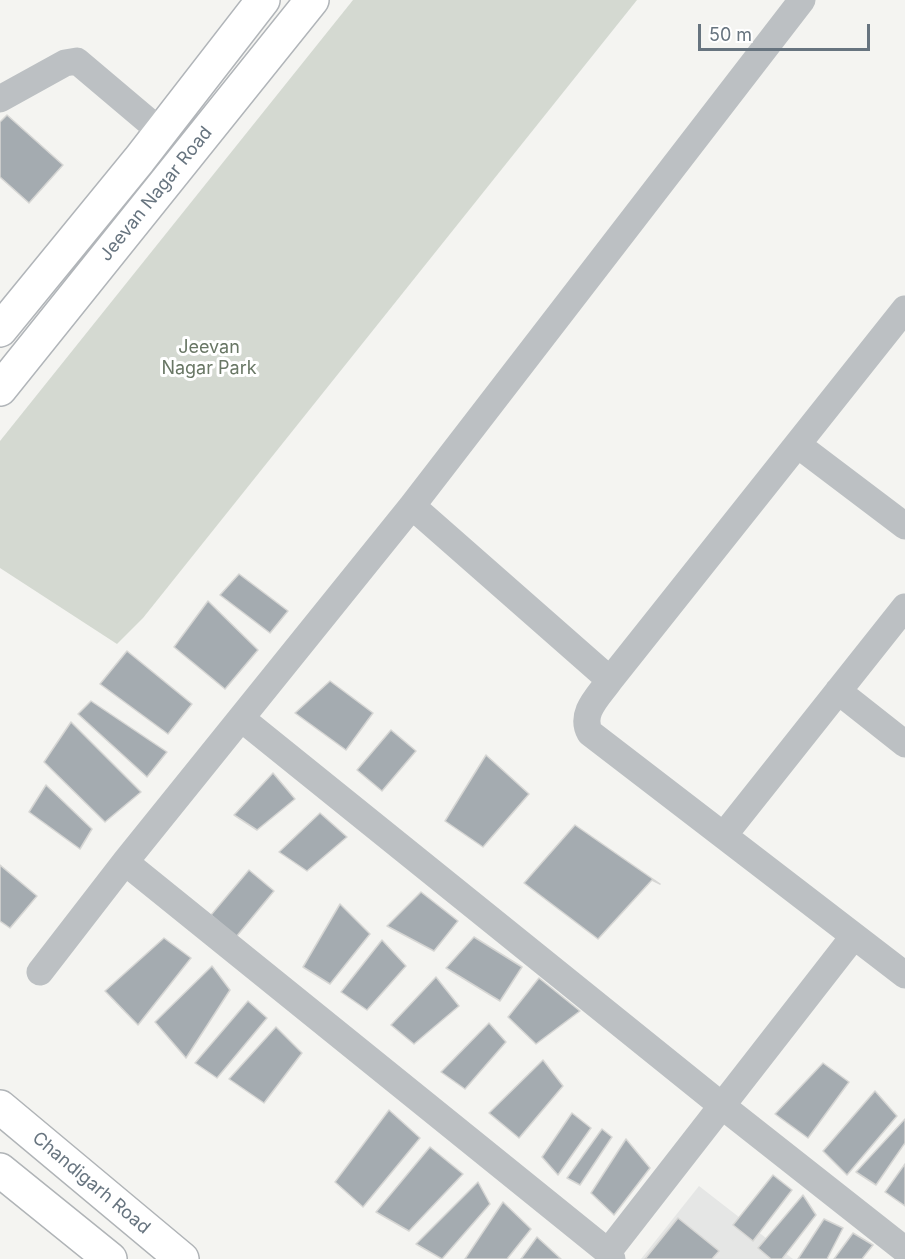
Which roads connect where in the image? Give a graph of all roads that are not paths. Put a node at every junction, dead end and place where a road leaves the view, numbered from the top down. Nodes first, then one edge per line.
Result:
1 (263, 0) edge
2 (312, 0) edge
3 (802, 0) edge
4 (0, 99) edge
5 (161, 132) junction
6 (905, 309) edge
7 (0, 330) edge
8 (0, 389) edge
9 (798, 444) junction
10 (412, 506) junction
11 (905, 526) edge
12 (905, 607) edge
13 (610, 680) junction
14 (838, 691) junction
15 (242, 719) junction
16 (905, 744) edge
17 (724, 835) junction
18 (125, 862) junction
19 (854, 936) junction
20 (40, 972) dead end
21 (905, 975) edge
22 (721, 1105) junction
23 (0, 1107) edge
24 (0, 1170) edge
25 (905, 1250) edge
26 (610, 1256) edge
27 (110, 1259) edge
28 (182, 1259) edge

1 - 5 street, Jeevan Nagar Road
2 - 8 street, Jeevan Nagar Road
3 - 10 street
4 - 5 street
5 - 7 street, Jeevan Nagar Road
6 - 9 street
9 - 11 street
9 - 13 street
10 - 13 street
10 - 15 street
12 - 14 street
13 - 17 street
14 - 16 street
14 - 17 street
15 - 18 street
15 - 22 street
17 - 19 street
18 - 20 street
18 - 26 street
19 - 21 street
19 - 22 street
22 - 25 street
22 - 26 street
23 - 28 street, Chandigarh Road
24 - 27 street

